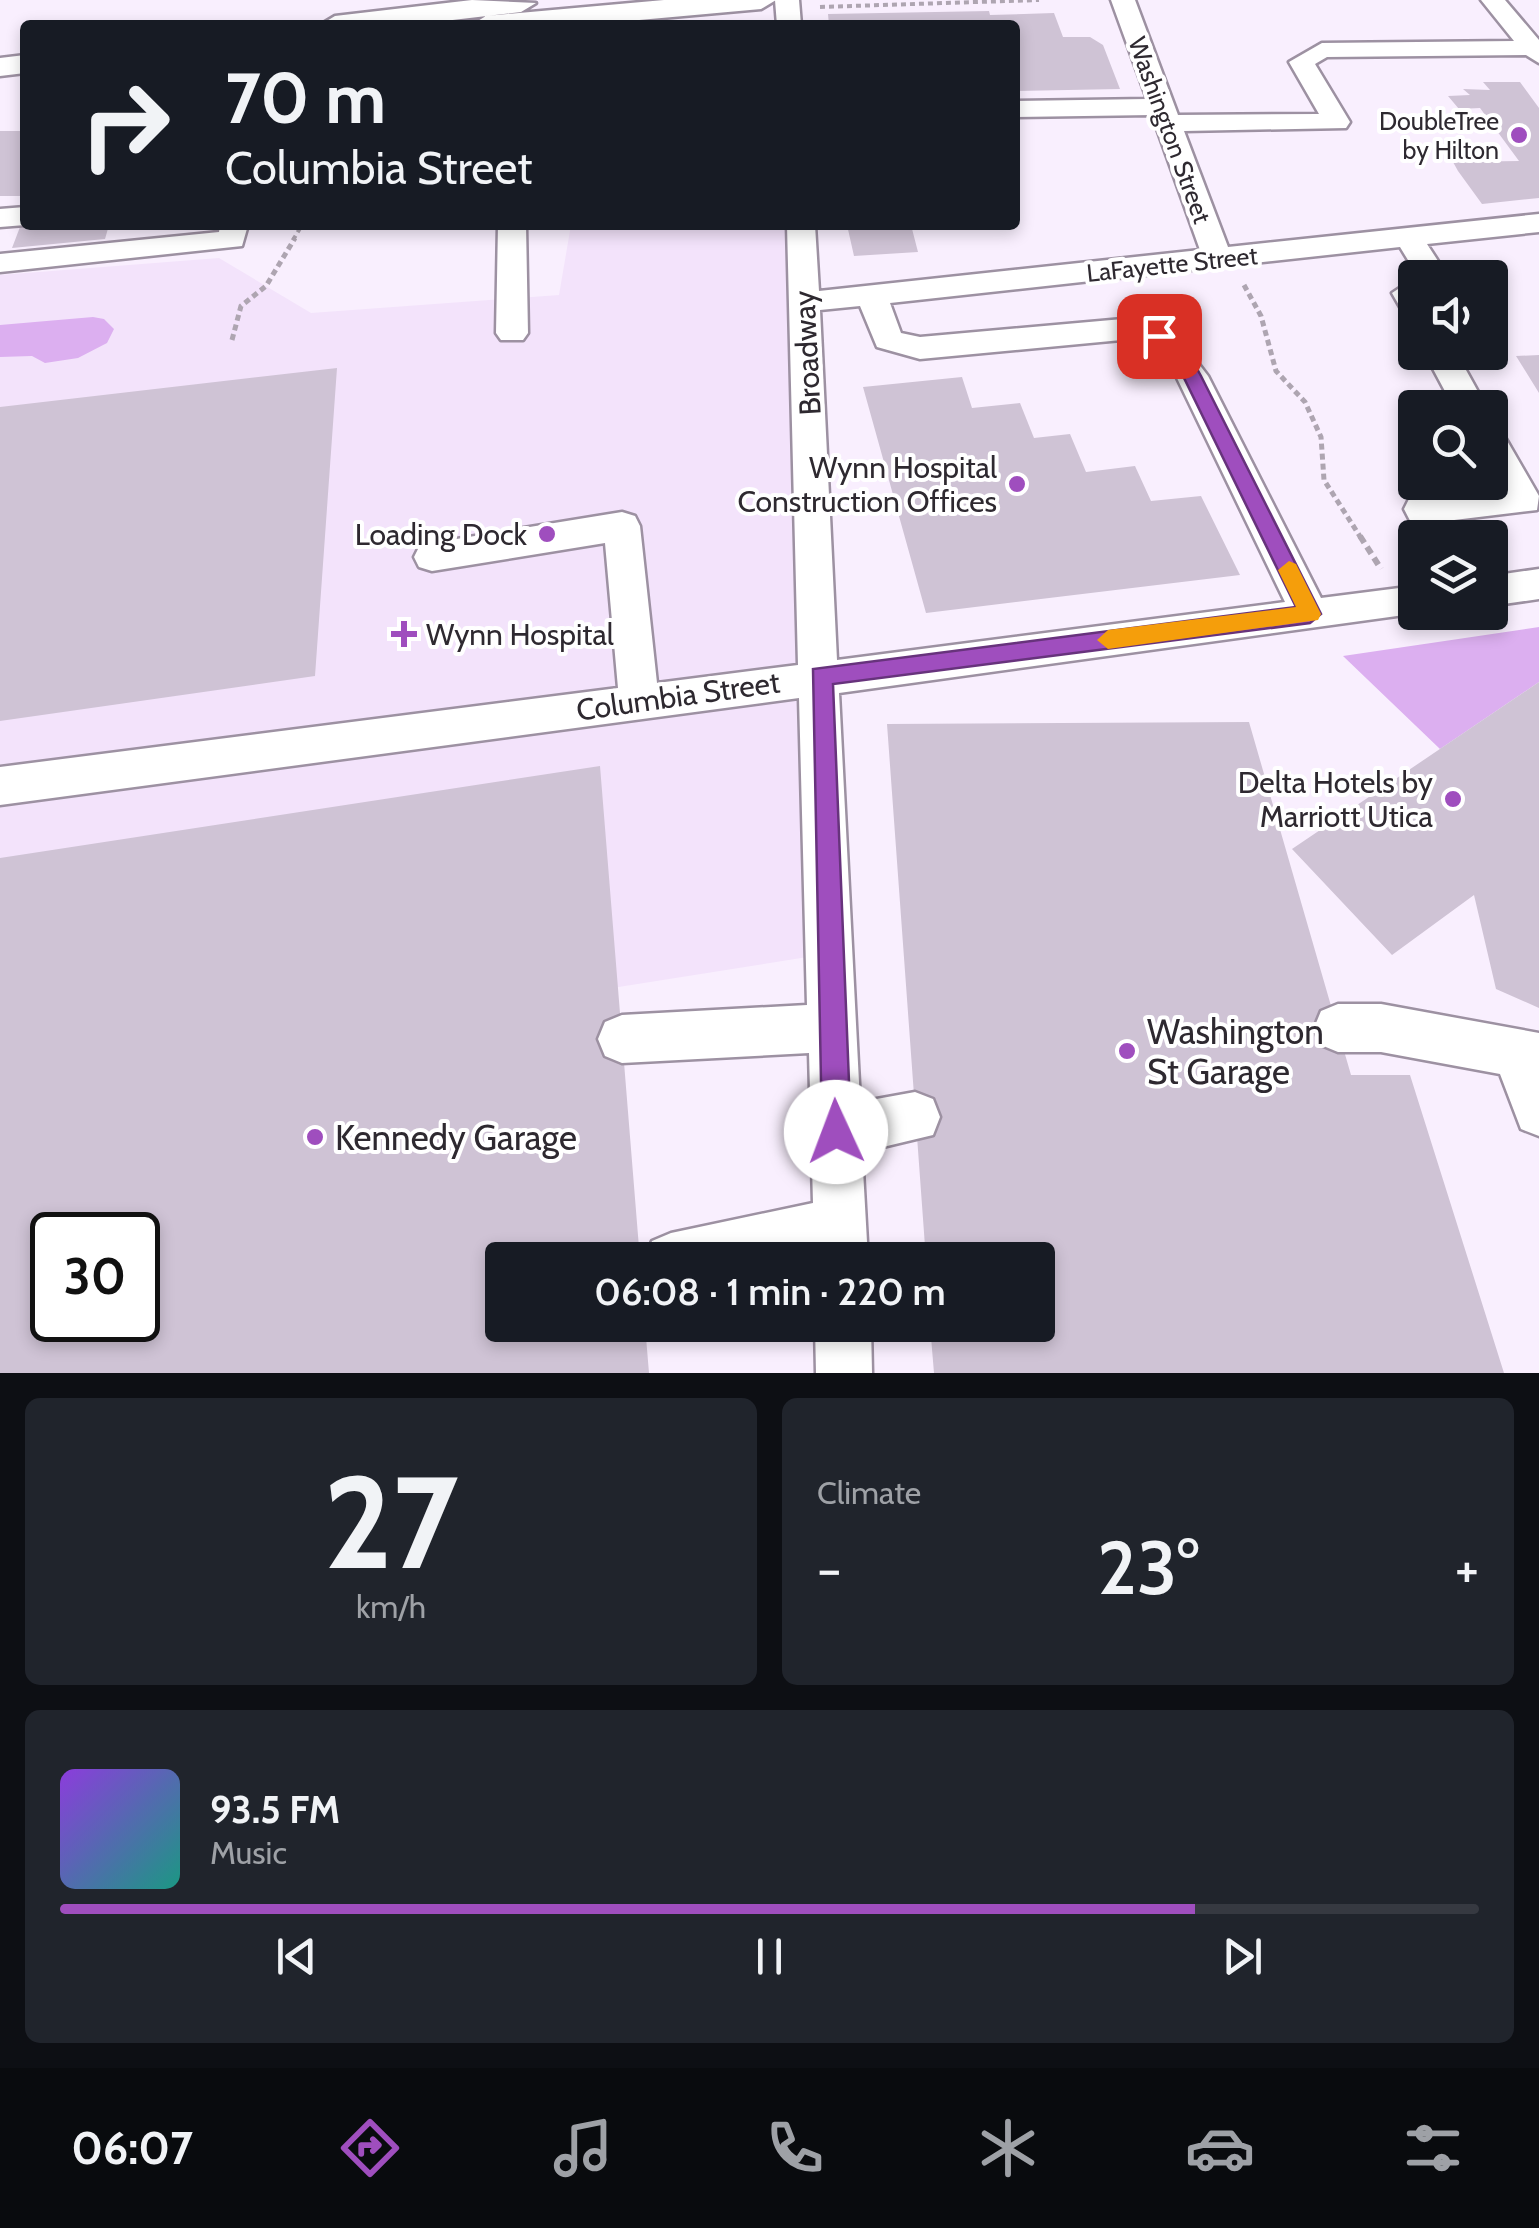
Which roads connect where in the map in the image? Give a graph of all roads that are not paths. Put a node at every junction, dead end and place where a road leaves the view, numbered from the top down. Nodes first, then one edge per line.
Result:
1 (551, 0) edge
2 (760, 0) edge
3 (1123, 0) edge
4 (1493, 0) edge
5 (378, 20) edge
6 (541, 20) edge
7 (1536, 52) edge
8 (1020, 109) edge
9 (1166, 115) junction
10 (1539, 223) edge
11 (233, 230) edge
12 (512, 230) edge
13 (800, 230) edge
14 (1408, 238) junction
15 (1422, 260) edge
16 (0, 263) edge
17 (1228, 267) junction
18 (872, 294) junction
19 (805, 302) junction
20 (512, 333) dead end
21 (1508, 473) edge
22 (1428, 520) edge
23 (432, 557) dead end
24 (1539, 584) edge
25 (1508, 588) edge
26 (1398, 603) edge
27 (1310, 614) junction
28 (821, 676) junction
29 (639, 701) junction
30 (0, 786) edge
31 (833, 1028) junction
32 (1338, 1028) dead end
33 (622, 1039) dead end
34 (1527, 1054) edge
35 (1539, 1111) edge
36 (916, 1116) dead end
37 (836, 1132) junction
38 (840, 1242) edge
39 (843, 1342) edge
40 (844, 1373) edge

1 - 5 main road
2 - 6 main road
3 - 9 street, Washington Street
4 - 7 street
7 - 9 street
8 - 9 street
9 - 17 street, Washington Street
10 - 14 street, LaFayette Street
11 - 16 street
12 - 20 street
13 - 19 street, Broadway
14 - 15 street
14 - 17 street, LaFayette Street
17 - 18 street, LaFayette Street
18 - 19 street, LaFayette Street
18 - 27 street
19 - 28 street, Broadway
21 - 22 street
23 - 29 street
24 - 25 street
26 - 27 street, Columbia Street
27 - 28 street, Columbia Street
28 - 29 street, Columbia Street
28 - 31 street, Broadway
29 - 30 street, Columbia Street
31 - 33 street
31 - 37 street, Broadway
32 - 34 street
34 - 35 street
36 - 37 street
37 - 38 street, Broadway
39 - 40 street

